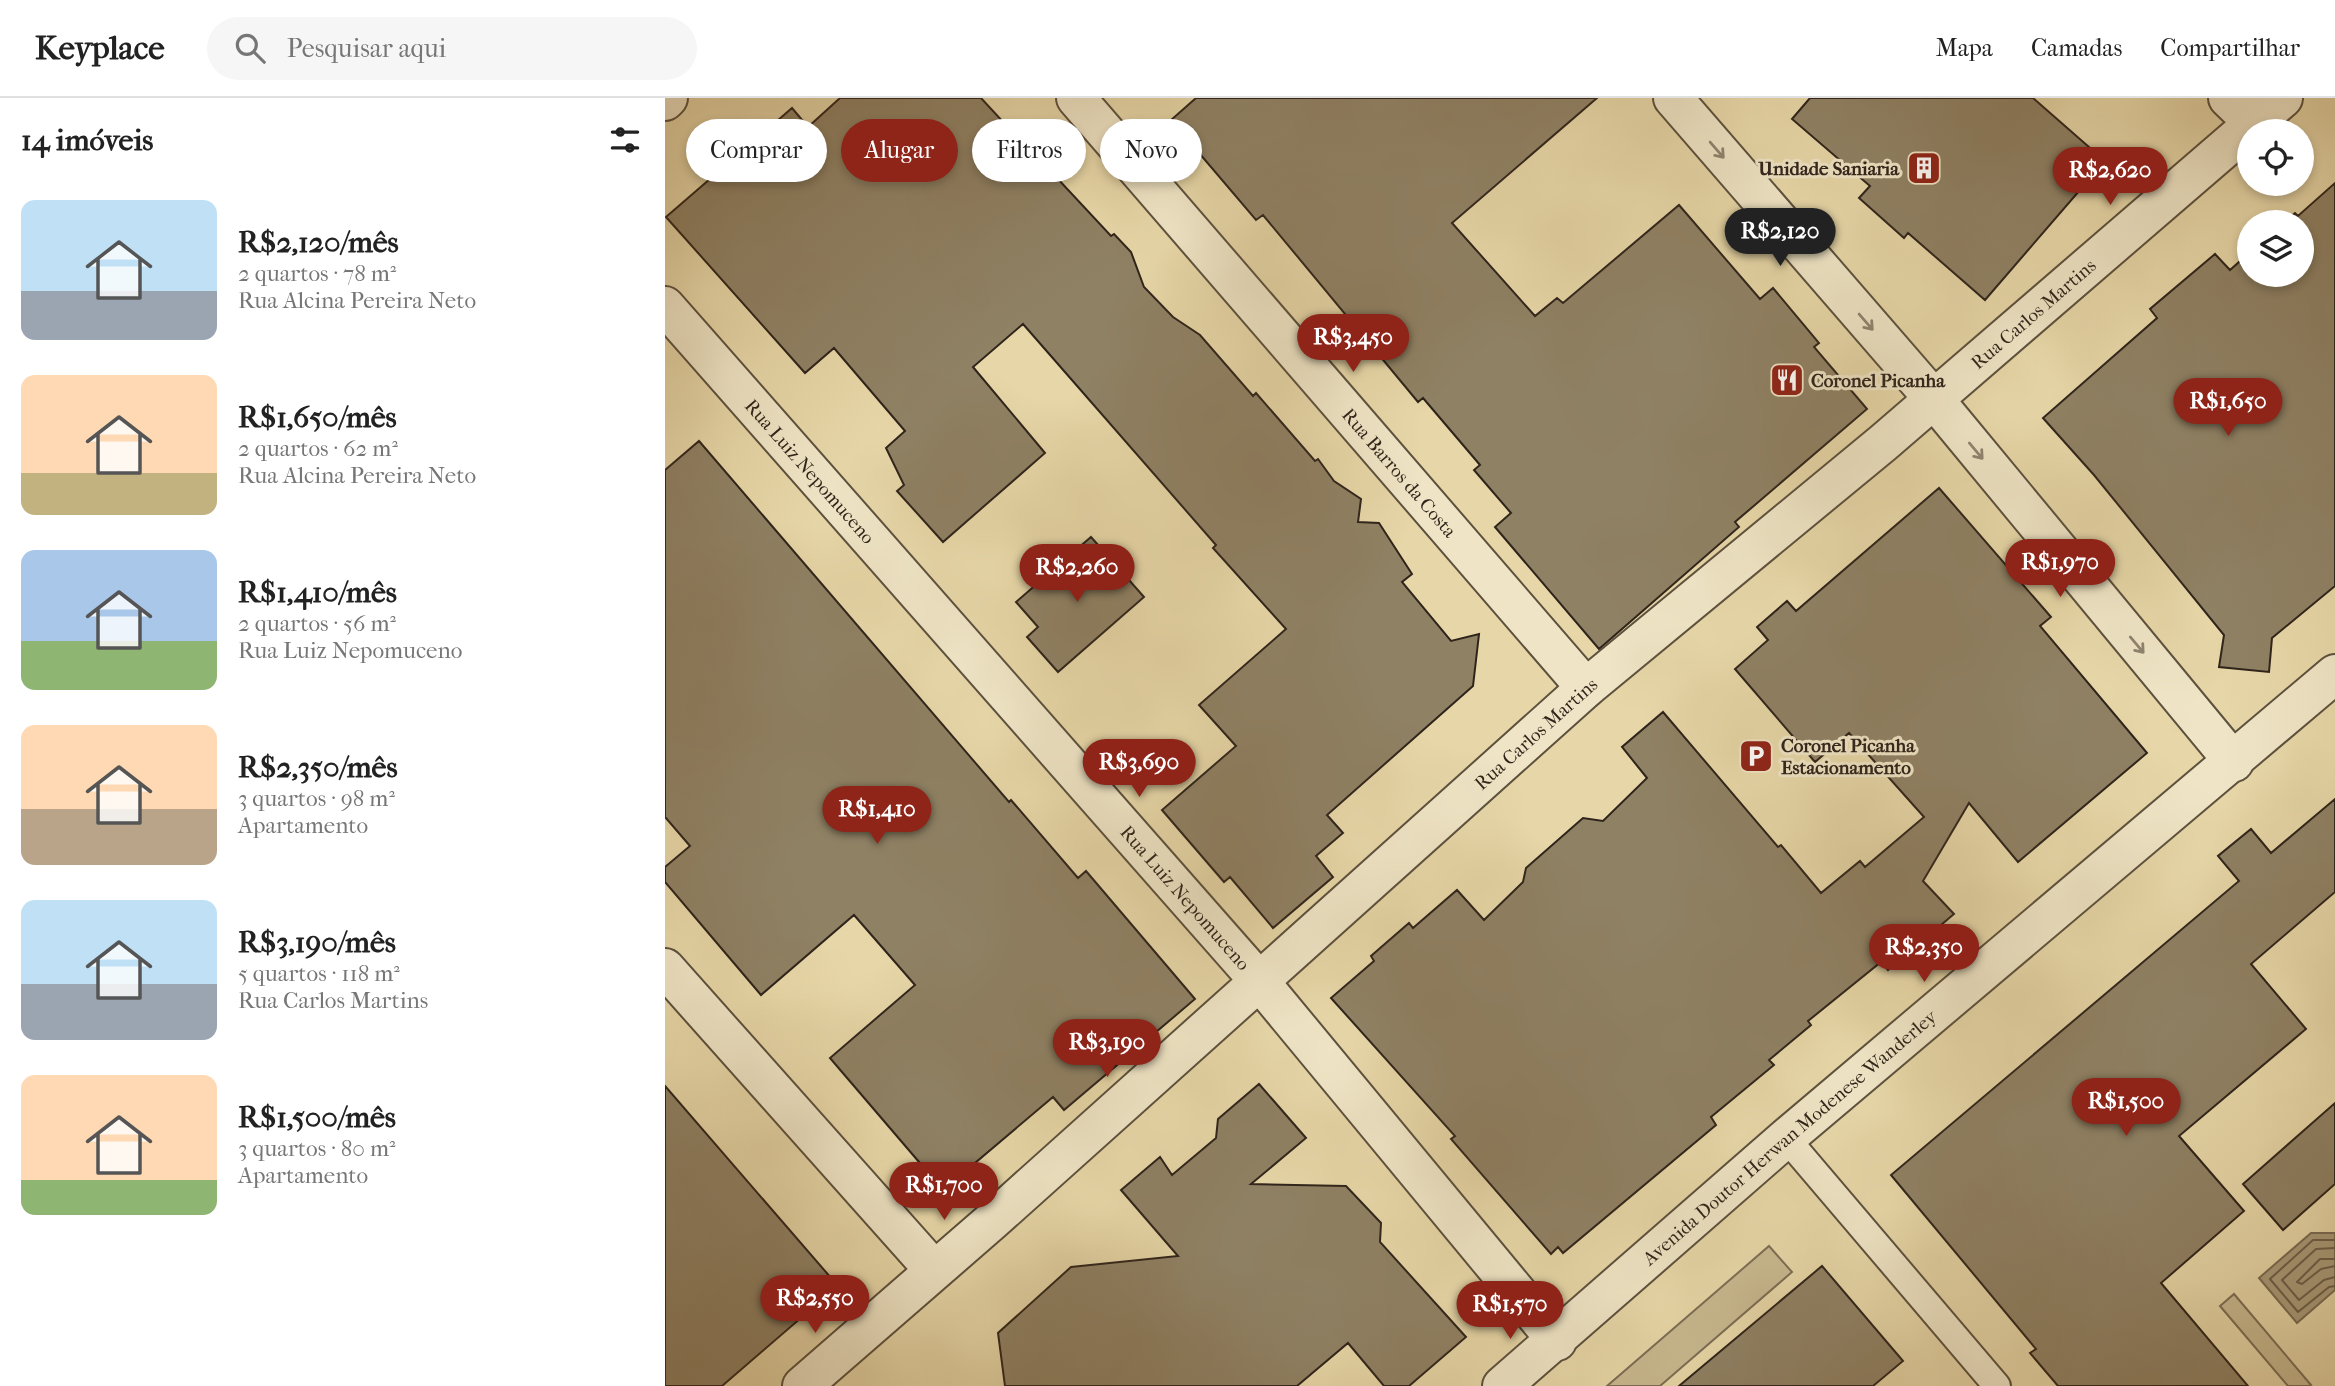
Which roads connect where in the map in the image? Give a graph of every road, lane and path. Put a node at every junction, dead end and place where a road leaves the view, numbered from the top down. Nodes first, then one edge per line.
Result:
1 (1076, 98) edge
2 (2283, 98) edge
3 (1691, 105) edge
4 (2241, 110) edge
5 (665, 306) edge
6 (1933, 398) junction
7 (2335, 674) edge
8 (1586, 688) junction
9 (2234, 762) junction
10 (665, 968) edge
11 (1260, 982) junction
12 (1786, 1138) junction
13 (933, 1270) junction
14 (1557, 1341) junction
15 (802, 1386) edge
16 (1502, 1386) edge
17 (1997, 1386) edge

1 - 8 street, Rua Barros da Costa
2 - 4 street, Rua Carlos Martins
3 -> 6 street
4 - 6 street, Rua Carlos Martins
5 - 11 street, Rua Luiz Nepomuceno
6 - 8 street, Rua Carlos Martins
6 -> 9 street
7 - 9 street, Avenida Doutor Herwan Modenese Wanderley
8 - 11 street, Rua Carlos Martins
9 - 12 street, Avenida Doutor Herwan Modenese Wanderley
10 - 13 street
11 - 13 street, Rua Carlos Martins
11 - 14 street, Rua Luiz Nepomuceno
12 - 14 street, Avenida Doutor Herwan Modenese Wanderley
12 - 17 lane
13 - 15 street, Rua Carlos Martins
14 - 16 street, Avenida Doutor Herwan Modenese Wanderley

